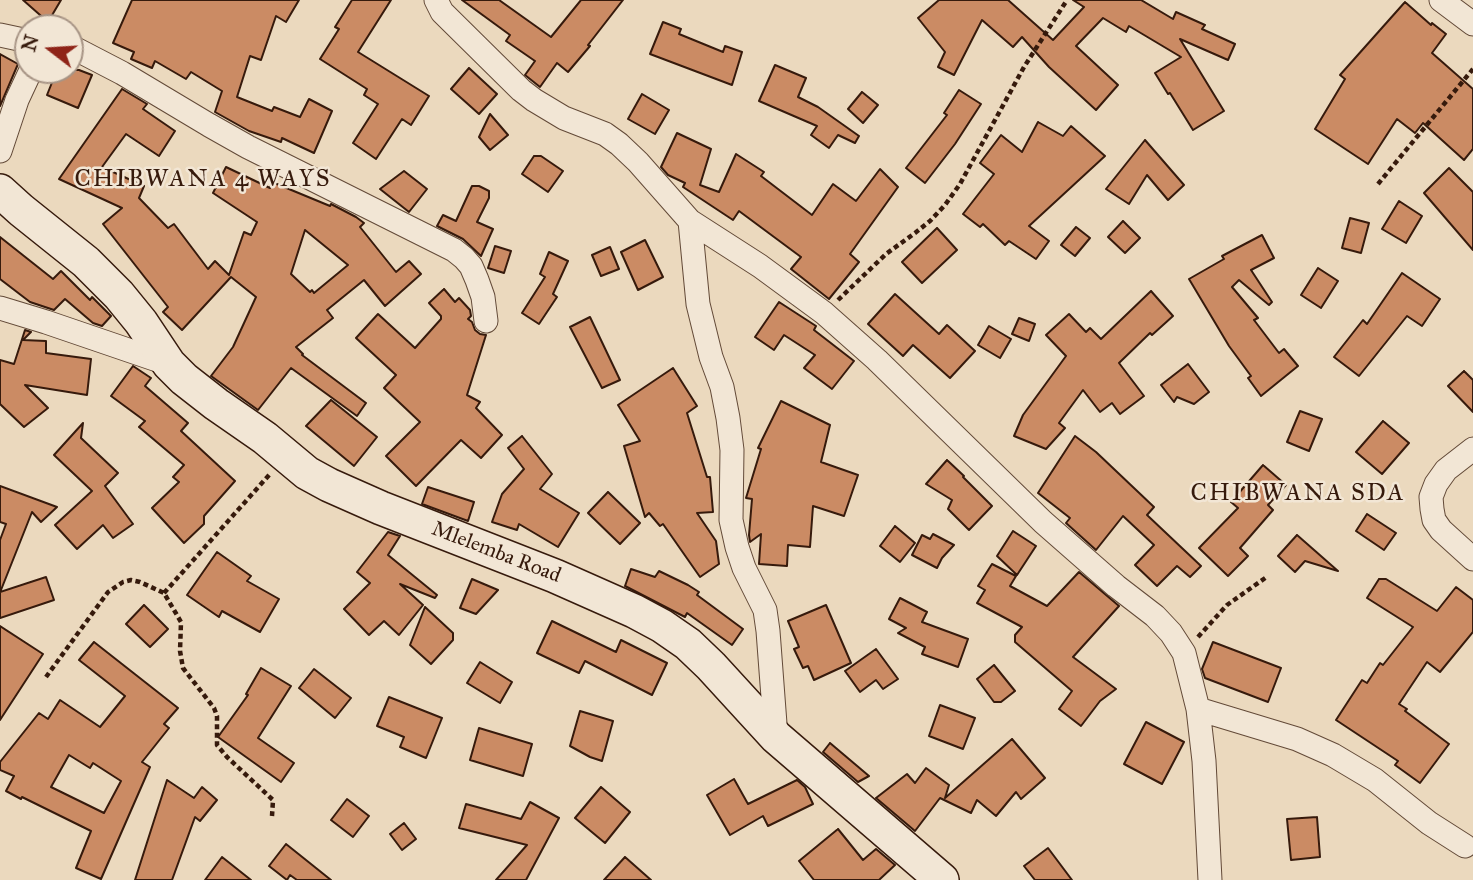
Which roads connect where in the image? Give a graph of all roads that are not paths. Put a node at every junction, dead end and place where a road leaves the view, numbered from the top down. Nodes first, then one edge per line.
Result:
1 (436, 0) edge
2 (1441, 0) edge
3 (1473, 24) edge
4 (84, 53) edge
5 (24, 84) edge
6 (0, 151) edge
7 (0, 191) edge
8 (690, 221) junction
9 (0, 308) edge
10 (486, 321) dead end
11 (169, 364) junction
12 (1473, 449) edge
13 (1473, 559) edge
14 (1198, 709) junction
15 (776, 737) junction
16 (1465, 846) dead end
17 (942, 880) edge
18 (1210, 880) edge

1 - 8 street
2 - 3 street
4 - 10 street
5 - 6 street
7 - 11 street
8 - 14 street
8 - 15 street
9 - 11 street, Mlelemba Road
11 - 15 street, Mlelemba Road
12 - 13 street
14 - 16 street
14 - 18 street
15 - 17 street, Mlelemba Road

